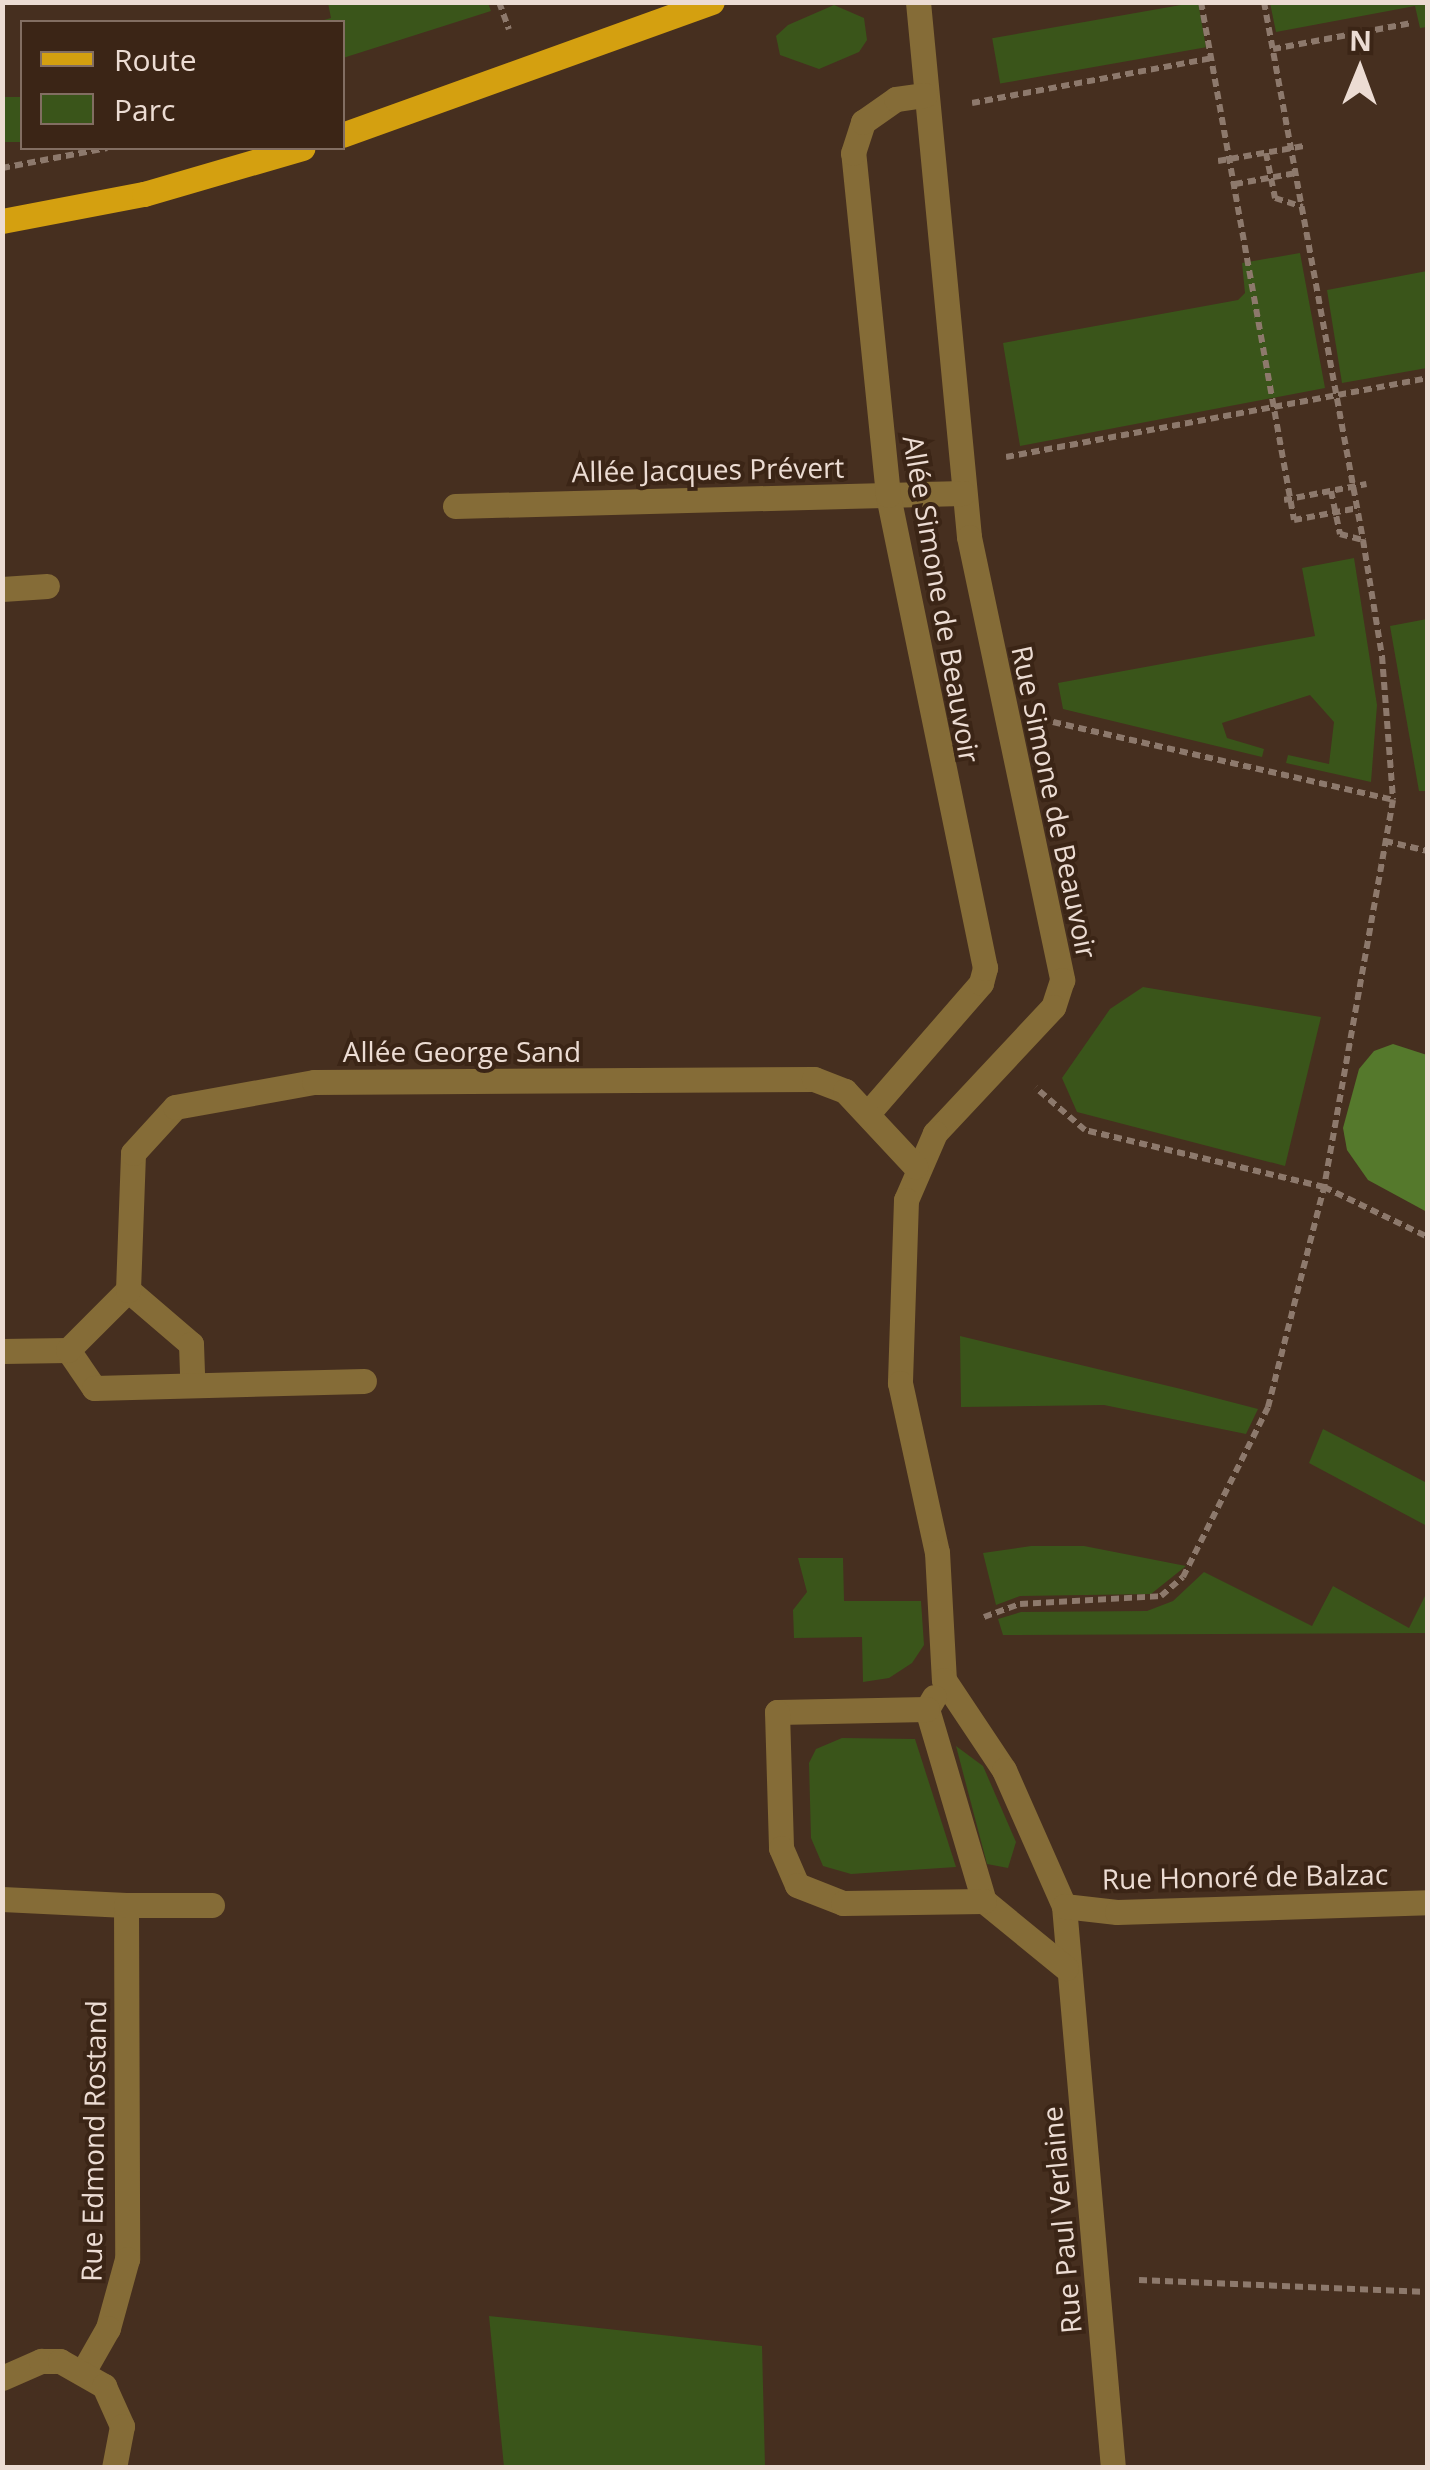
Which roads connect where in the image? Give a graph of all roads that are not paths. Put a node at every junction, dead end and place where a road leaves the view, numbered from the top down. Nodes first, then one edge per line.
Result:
1 (712, 2) edge
2 (918, 2) edge
3 (926, 103) junction
4 (345, 134) edge
5 (295, 150) edge
6 (2, 221) edge
7 (963, 493) junction
8 (888, 495) junction
9 (454, 506) dead end
10 (47, 586) dead end
11 (2, 589) edge
12 (869, 1112) junction
13 (916, 1166) junction
14 (128, 1290) junction
15 (68, 1350) junction
16 (2, 1351) edge
17 (192, 1382) junction
18 (364, 1382) dead end
19 (944, 1680) junction
20 (926, 1709) junction
21 (2, 1899) edge
22 (984, 1901) junction
23 (1428, 1902) edge
24 (126, 1904) junction
25 (212, 1905) dead end
26 (1064, 1906) junction
27 (1066, 1968) junction
28 (84, 2370) junction
29 (2, 2378) edge
30 (114, 2468) edge
31 (1113, 2468) edge

1 - 4 main road
2 - 3 street, Rue Simone de Beauvoir
3 - 7 street, Rue Simone de Beauvoir
3 - 8 street, Allée Simone de Beauvoir
5 - 6 main road
7 - 8 street, Allée Jacques Prévert
7 - 13 street, Rue Simone de Beauvoir
8 - 9 street, Allée Jacques Prévert
8 - 12 street, Allée Simone de Beauvoir
10 - 11 street
12 - 13 street, Allée George Sand
12 - 14 street, Allée George Sand
13 - 19 street, Rue Simone de Beauvoir
14 - 15 street
14 - 17 street
15 - 16 street
15 - 17 street
17 - 18 street
19 - 20 street
19 - 26 street, Rue Paul Verlaine
20 - 22 street
20 - 22 street
21 - 24 street
22 - 27 street
23 - 26 street, Rue Honoré de Balzac
24 - 25 street
24 - 28 street, Rue Edmond Rostand
26 - 27 street, Rue Paul Verlaine
27 - 31 street, Rue Paul Verlaine
28 - 29 street
28 - 30 street

